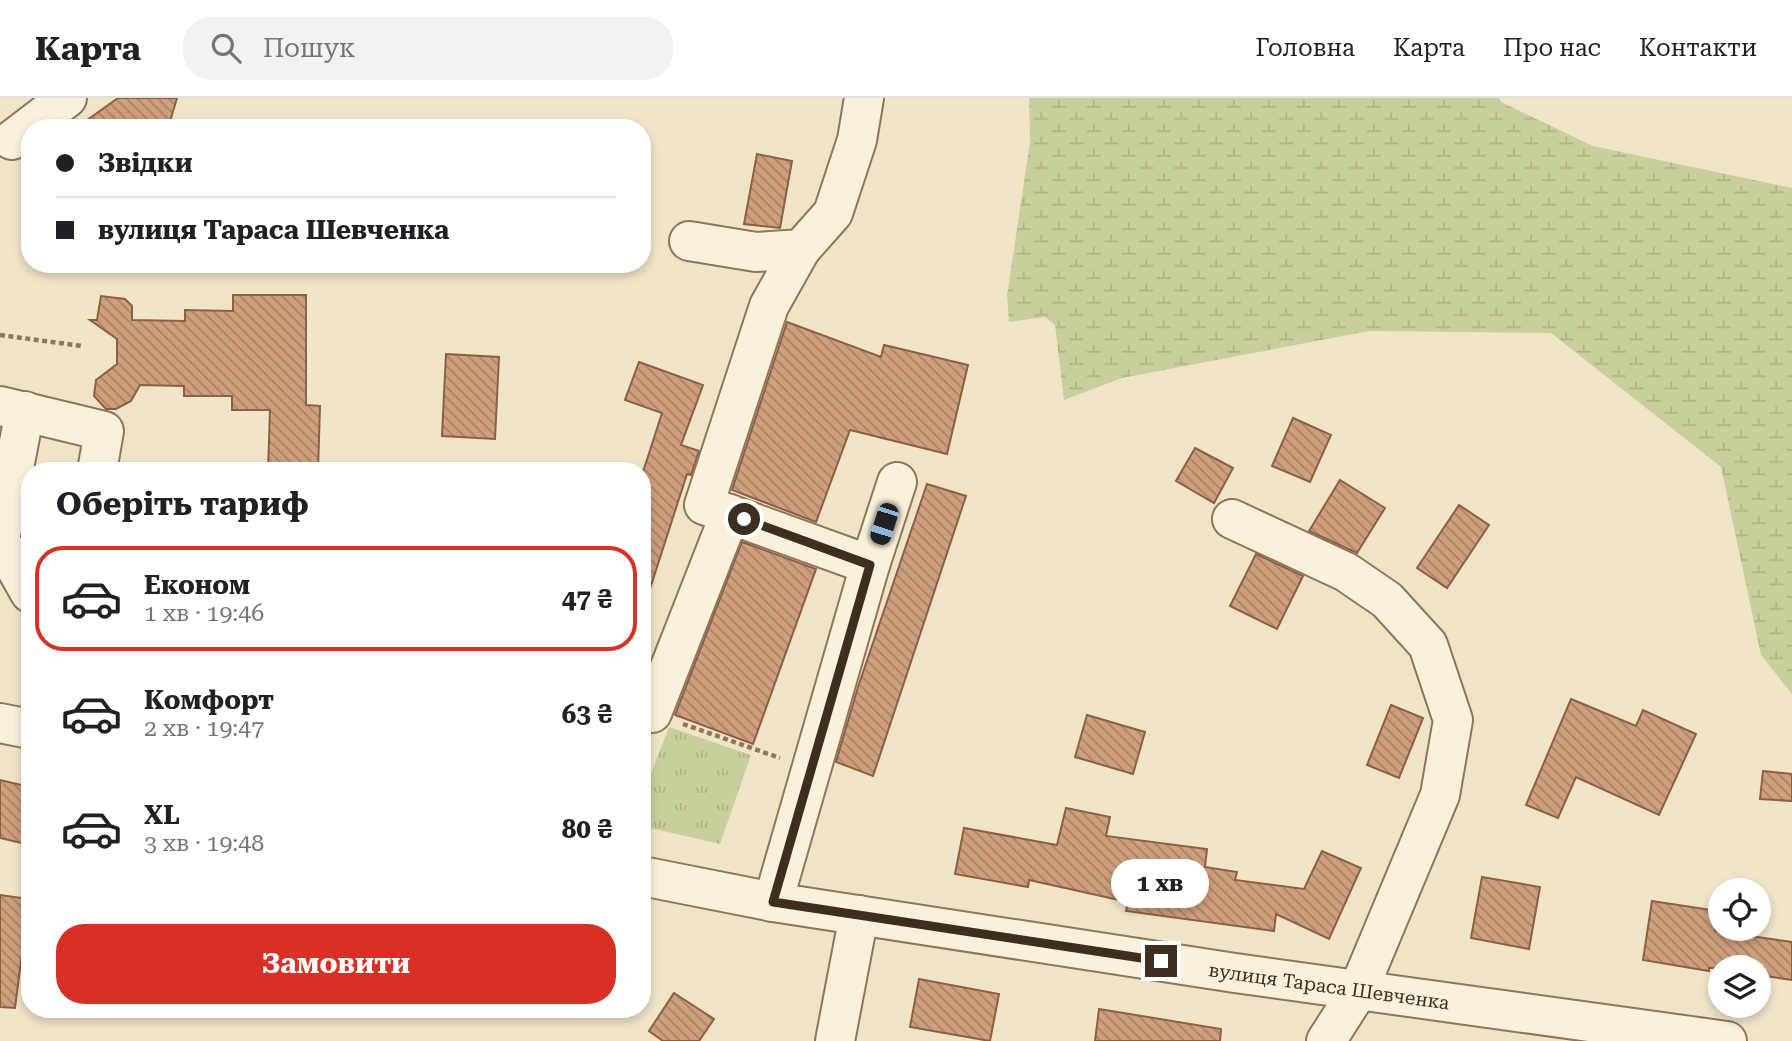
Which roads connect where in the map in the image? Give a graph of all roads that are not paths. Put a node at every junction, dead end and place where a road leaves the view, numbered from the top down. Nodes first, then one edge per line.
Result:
1 (67, 98) edge
2 (864, 98) edge
3 (40, 119) edge
4 (21, 133) edge
5 (12, 140) dead end
6 (689, 241) dead end
7 (801, 248) junction
8 (12, 409) edge
9 (99, 462) edge
10 (897, 482) dead end
11 (730, 514) junction
12 (1232, 519) dead end
13 (870, 565) junction
14 (21, 577) edge
15 (652, 713) road end
16 (0, 723) edge
17 (21, 727) edge
18 (651, 878) edge
19 (773, 902) junction
20 (859, 915) junction
21 (1358, 991) junction
22 (835, 1041) edge
23 (1326, 1041) edge
24 (1727, 1041) edge

1 - 3 street
2 - 7 street
4 - 5 street
6 - 7 street
7 - 11 street
8 - 9 street
8 - 14 street
10 - 13 street
11 - 13 street
11 - 15 street
12 - 21 street
13 - 19 street
16 - 17 street
18 - 19 street, вулиця Тараса Шевченка
19 - 20 street, вулиця Тараса Шевченка
20 - 21 street, вулиця Тараса Шевченка
20 - 22 street
21 - 23 street
21 - 24 street, вулиця Тараса Шевченка

